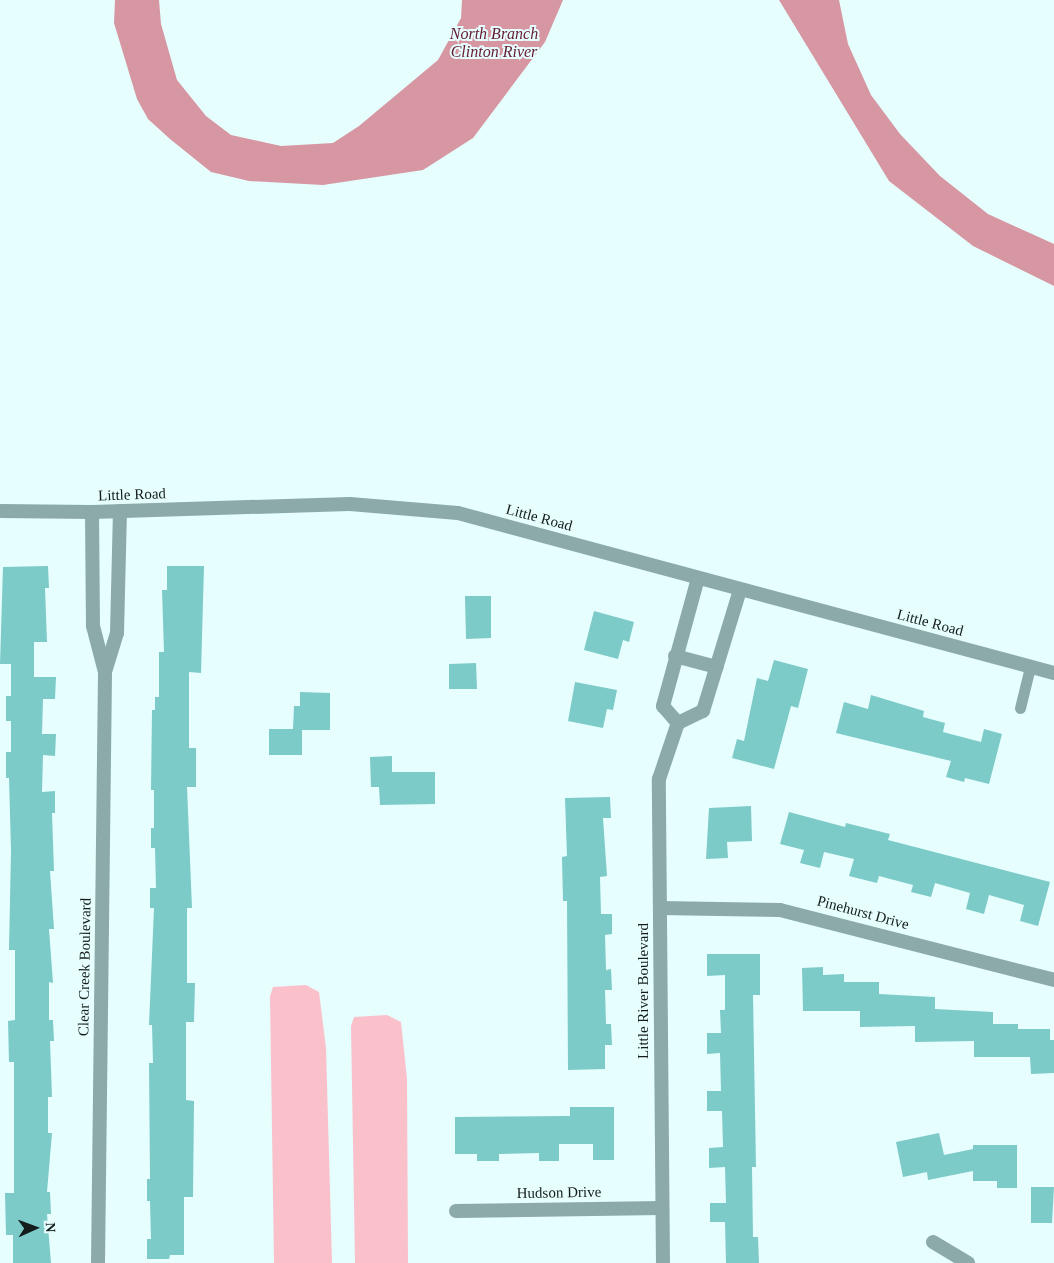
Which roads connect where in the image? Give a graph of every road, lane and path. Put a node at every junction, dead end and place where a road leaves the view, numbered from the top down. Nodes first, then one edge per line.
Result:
1 (0, 511) edge
2 (120, 511) junction
3 (92, 512) junction
4 (698, 578) junction
5 (93, 583) junction
6 (117, 583) junction
7 (740, 590) junction
8 (675, 656) junction
9 (1030, 666) junction
10 (717, 667) junction
11 (105, 672) junction
12 (1054, 673) edge
13 (1020, 708) dead end
14 (678, 722) junction
15 (660, 908) junction
16 (1054, 980) edge
17 (662, 1208) junction
18 (456, 1211) dead end
19 (933, 1242) dead end
20 (98, 1263) edge
21 (663, 1263) edge
22 (968, 1263) edge

1 - 3 street, Little Road
2 - 3 street, Little Road
2 - 4 street, Little Road
2 - 6 street, Clear Creek Boulevard
3 - 5 street, Clear Creek Boulevard
4 - 7 street, Little Road
4 - 8 street
5 - 6 street
5 - 11 street, Clear Creek Boulevard
6 - 11 street, Clear Creek Boulevard
7 - 9 street, Little Road
7 - 10 street
8 - 10 street
8 - 14 street
9 - 12 street, Little Road
9 - 13 lane
10 - 14 street
11 - 20 street, Clear Creek Boulevard
14 - 15 street, Little River Boulevard
15 - 16 street, Pinehurst Drive
15 - 17 street, Little River Boulevard
17 - 18 street, Hudson Drive
17 - 21 street, Little River Boulevard
19 - 22 street

